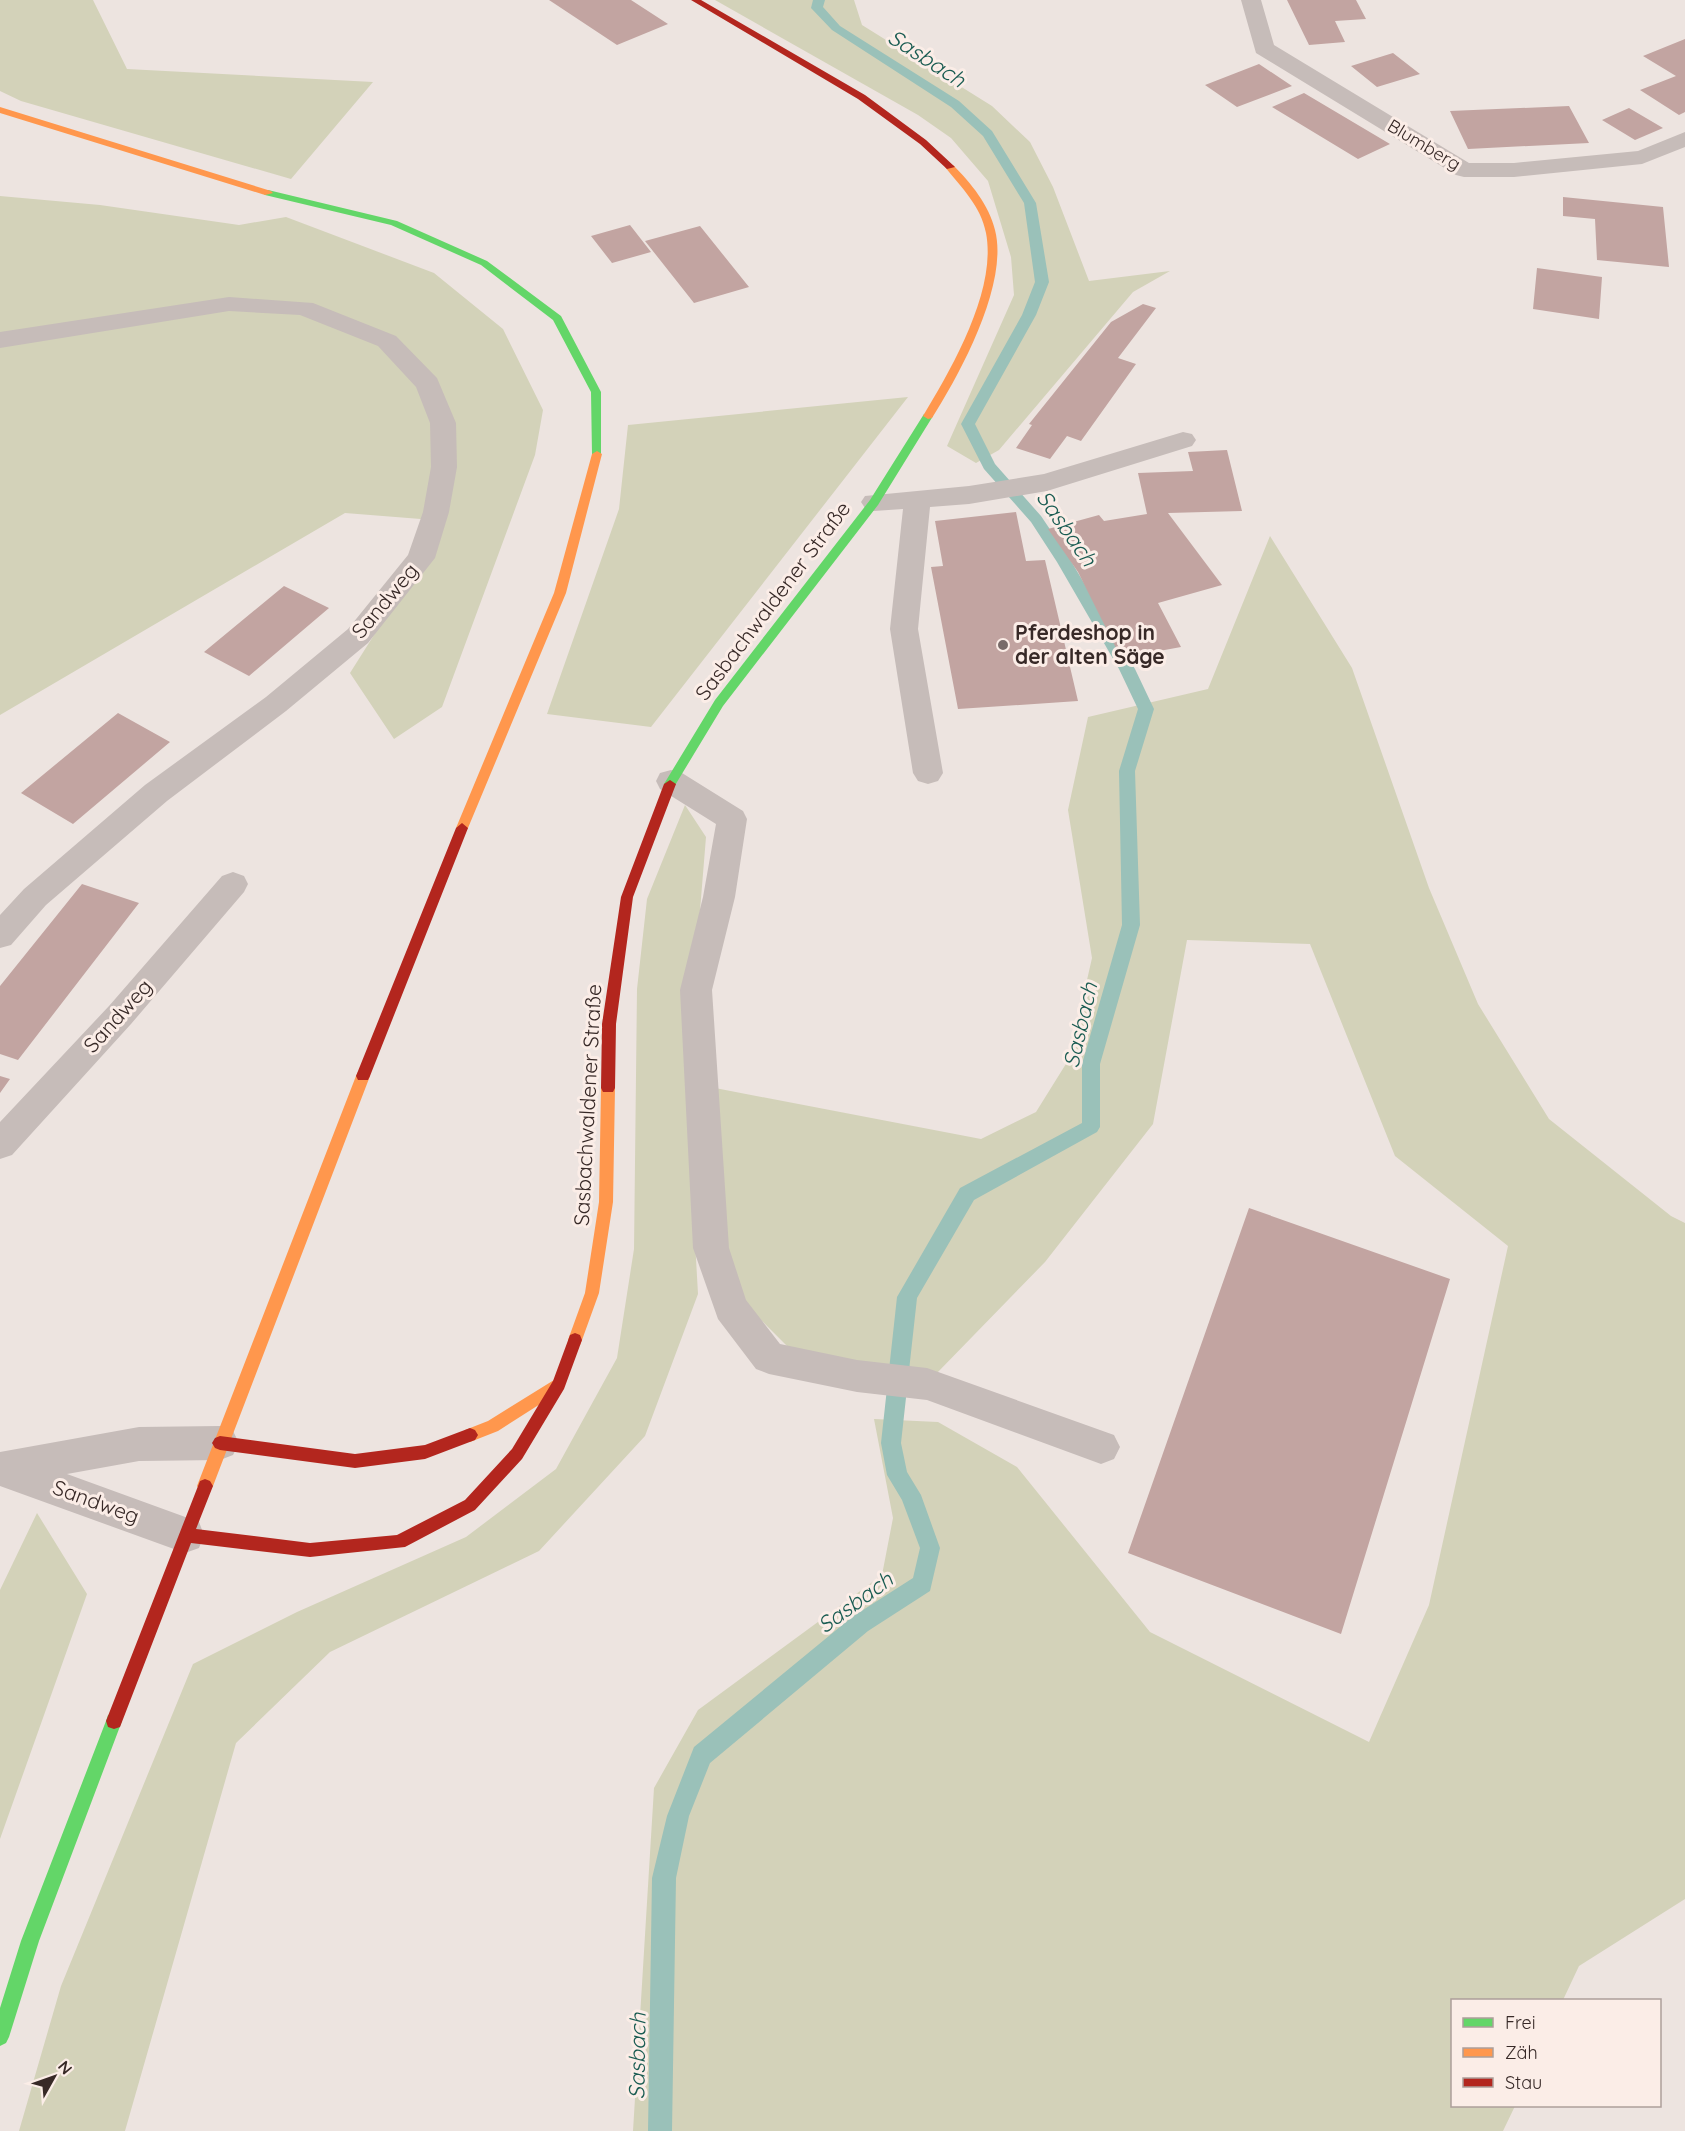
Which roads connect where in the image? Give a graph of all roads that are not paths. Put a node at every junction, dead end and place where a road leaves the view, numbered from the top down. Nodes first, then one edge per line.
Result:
1 (694, 0) edge
2 (1251, 0) edge
3 (0, 110) edge
4 (1685, 139) edge
5 (0, 340) edge
6 (1184, 440) dead end
7 (917, 499) junction
8 (874, 502) junction
9 (928, 773) dead end
10 (671, 781) junction
11 (233, 884) dead end
12 (0, 936) edge
13 (0, 1145) edge
14 (559, 1384) junction
15 (220, 1443) junction
16 (1101, 1447) dead end
17 (3, 1469) edge
18 (185, 1535) junction
19 (0, 2037) edge

1 - 8 main road, Sasbachwaldener Straße
2 - 4 street, Blumberg
3 - 15 main road
5 - 12 street, Sandweg
6 - 7 street
7 - 8 street
7 - 9 street
8 - 10 main road, Sasbachwaldener Straße
10 - 14 main road, Sasbachwaldener Straße
10 - 16 street
11 - 13 street, Sandweg
14 - 15 main road
14 - 18 main road, Sasbachwaldener Straße
15 - 17 street, Sandweg
15 - 18 main road
17 - 18 street, Sandweg
18 - 19 main road

